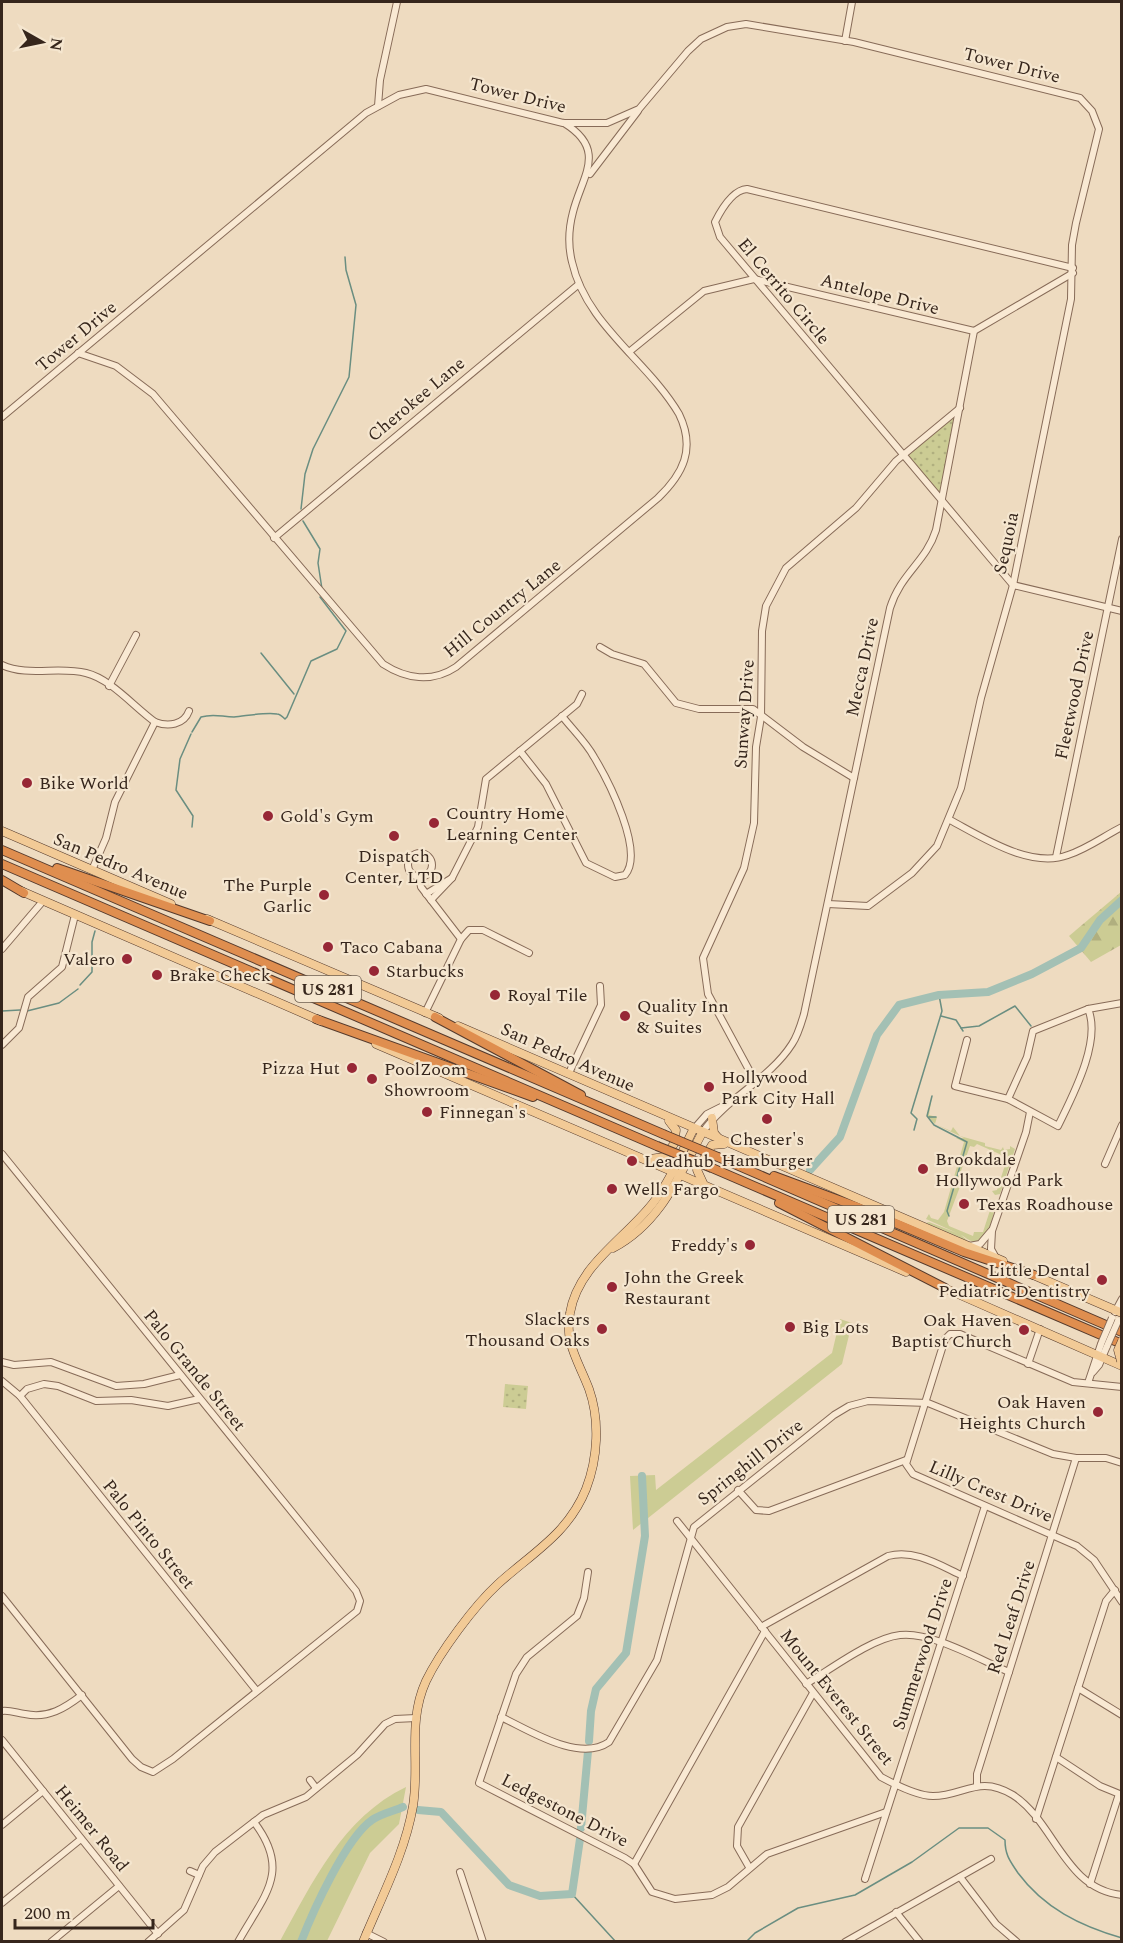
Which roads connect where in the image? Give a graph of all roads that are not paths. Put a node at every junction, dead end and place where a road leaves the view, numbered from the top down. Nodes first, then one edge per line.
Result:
1 (398, 2) edge
2 (852, 2) edge
3 (845, 41) junction
4 (378, 106) junction
5 (639, 109) junction
6 (1092, 111) joint
7 (563, 123) junction
8 (585, 182) junction
9 (1073, 271) junction
10 (754, 279) junction
11 (579, 284) junction
12 (975, 331) junction
13 (629, 352) junction
14 (78, 354) junction
15 (960, 408) junction
16 (2, 417) edge
17 (902, 456) junction
18 (941, 503) junction
19 (274, 538) junction
20 (1122, 539) edge
21 (1013, 585) junction
22 (1107, 608) junction
23 (1122, 611) edge
24 (136, 636) dead end
25 (600, 647) dead end
26 (2, 665) edge
27 (109, 686) junction
28 (582, 694) dead end
29 (189, 711) dead end
30 (562, 717) junction
31 (761, 717) junction
32 (155, 722) junction
33 (520, 751) junction
34 (854, 778) junction
35 (950, 819) junction
36 (1122, 827) edge
37 (2, 831) edge
38 (2, 849) edge
39 (1056, 857) junction
40 (2, 864) edge
41 (92, 870) junction
42 (419, 877) junction
43 (2, 882) edge
44 (24, 893) joint
45 (428, 897) junction
46 (43, 901) junction
47 (828, 904) junction
48 (75, 915) junction
49 (210, 921) junction
50 (461, 939) junction
51 (2, 949) edge
52 (529, 953) dead end
53 (600, 987) dead end
54 (1122, 1003) edge
55 (1088, 1009) junction
56 (425, 1013) junction
57 (435, 1017) junction
58 (316, 1019) junction
59 (967, 1040) dead end
60 (2, 1045) edge
61 (568, 1073) junction
62 (755, 1081) junction
63 (1008, 1099) junction
64 (727, 1104) junction
65 (572, 1109) junction
66 (604, 1109) junction
67 (1033, 1113) junction
68 (663, 1116) junction
69 (712, 1118) junction
70 (1122, 1125) edge
71 (693, 1130) junction
72 (702, 1133) junction
73 (725, 1142) junction
74 (2, 1154) edge
75 (648, 1160) junction
76 (730, 1162) junction
77 (1104, 1164) dead end
78 (712, 1168) junction
79 (676, 1172) junction
80 (704, 1185) junction
81 (666, 1191) junction
82 (992, 1231) junction
83 (968, 1246) junction
84 (996, 1258) junction
85 (1034, 1275) junction
86 (945, 1288) junction
87 (1122, 1299) edge
88 (1119, 1319) edge
89 (1040, 1329) junction
90 (1122, 1342) edge
91 (1100, 1356) junction
92 (1122, 1361) edge
93 (2, 1362) edge
94 (1028, 1364) junction
95 (1122, 1366) edge
96 (180, 1375) junction
97 (2, 1381) edge
98 (1088, 1383) junction
99 (1122, 1387) edge
100 (20, 1396) junction
101 (199, 1399) junction
102 (924, 1402) junction
103 (1076, 1458) junction
104 (906, 1460) junction
105 (1122, 1463) edge
106 (738, 1490) junction
107 (985, 1506) junction
108 (677, 1521) dead end
109 (1053, 1534) junction
110 (690, 1537) junction
111 (588, 1572) dead end
112 (963, 1576) junction
113 (1115, 1590) junction
114 (2, 1596) edge
115 (1122, 1602) edge
116 (763, 1629) junction
117 (940, 1643) junction
118 (1009, 1672) junction
119 (806, 1684) junction
120 (1078, 1688) junction
121 (256, 1690) junction
122 (813, 1693) junction
123 (82, 1695) junction
124 (2, 1710) edge
125 (1122, 1715) edge
126 (501, 1716) junction
127 (416, 1718) junction
128 (3, 1744) edge
129 (1056, 1757) junction
130 (310, 1780) dead end
131 (896, 1783) junction
132 (976, 1785) junction
133 (316, 1788) junction
134 (43, 1791) junction
135 (1120, 1795) edge
136 (886, 1812) junction
137 (1036, 1819) junction
138 (254, 1822) junction
139 (2, 1825) edge
140 (81, 1839) junction
141 (991, 1859) dead end
142 (634, 1864) junction
143 (749, 1868) junction
144 (190, 1871) dead end
145 (460, 1872) dead end
146 (199, 1875) junction
147 (960, 1877) junction
148 (865, 1879) dead end
149 (1090, 1884) junction
150 (119, 1886) junction
151 (1122, 1895) edge
152 (2, 1903) edge
153 (896, 1912) junction
154 (366, 1933) junction
155 (158, 1934) junction
156 (51, 1941) edge
157 (148, 1941) edge
158 (238, 1941) edge
159 (363, 1941) edge
160 (384, 1941) edge
161 (483, 1941) edge
162 (845, 1941) edge
163 (920, 1941) edge
164 (1017, 1941) edge

1 - 4 street
2 - 3 street
3 - 5 street, Tower Drive
3 - 6 street, Tower Drive
4 - 7 street, Tower Drive
4 - 14 street, Tower Drive
5 - 7 street, Tower Drive
5 - 8 street, Hill Country Lane
6 - 9 street, Sequoia
7 - 8 street, Hill Country Lane
8 - 11 street, Hill Country Lane
9 - 10 street, El Cerrito Circle
9 - 12 street
9 - 21 street, Sequoia
10 - 12 street, Antelope Drive
10 - 13 street, Antelope Drive
10 - 17 street, El Cerrito Circle
11 - 13 street, Hill Country Lane
11 - 19 street, Cherokee Lane
12 - 15 street, Mecca Drive
13 - 19 street, Hill Country Lane
14 - 16 street, Tower Drive
14 - 19 street, Hill Country Lane
15 - 17 street, Sunway Drive
15 - 18 street, Mecca Drive
17 - 18 street, El Cerrito Circle
17 - 31 street, Sunway Drive
18 - 21 street, El Cerrito Circle
18 - 34 street, Mecca Drive
20 - 22 street, Fleetwood Drive
21 - 22 street
21 - 35 street, Sequoia
22 - 23 street
22 - 39 street, Fleetwood Drive
24 - 27 street
25 - 31 street
26 - 27 street
27 - 32 street
28 - 30 street
29 - 32 street
30 - 33 street
30 - 33 street
31 - 34 street
31 - 62 street, Sunway Drive
32 - 41 street
33 - 45 street
34 - 47 street, Mecca Drive
35 - 39 street
35 - 47 street, Sequoia
36 - 39 street
37 - 41 main road, San Pedro Avenue
38 - 49 highway
38 - 66 highway, US 281
40 - 65 highway, US 281
41 - 49 main road, San Pedro Avenue
42 - 42 street
42 - 45 street
43 - 44 highway
44 - 46 main road
45 - 50 street
46 - 48 main road
46 - 51 street
47 - 62 street, Mecca Drive
48 - 58 main road
48 - 60 street
49 - 56 main road, San Pedro Avenue
50 - 52 street
50 - 56 street
53 - 61 street
54 - 55 street
55 - 63 street
55 - 67 street
56 - 57 main road, San Pedro Avenue
57 - 61 main road, San Pedro Avenue
57 - 66 highway
58 - 65 highway
58 - 75 main road
59 - 63 street
61 - 68 main road, San Pedro Avenue
62 - 64 street, Mecca Drive
63 - 67 street
64 - 69 street, Mecca Drive
64 - 71 street, Mecca Drive
65 - 78 highway, US 281, bridge
66 - 76 highway, US 281, bridge
67 - 82 street
68 - 71 main road, San Pedro Avenue
68 - 75 main road
69 - 72 street, Mecca Drive
69 - 73 main road
70 - 77 street
71 - 72 main road, San Pedro Avenue
71 - 79 main road
72 - 73 main road, San Pedro Avenue
72 - 79 main road, Mecca Drive
73 - 80 main road
73 - 83 main road, San Pedro Avenue
74 - 96 street, Palo Grande Street
75 - 79 main road
75 - 81 main road
76 - 85 highway
76 - 88 highway, US 281
78 - 86 highway
78 - 90 highway, US 281
79 - 80 main road
79 - 81 main road
80 - 81 main road
80 - 86 main road
81 - 127 main road
82 - 83 street
82 - 84 street
83 - 84 main road, San Pedro Avenue
84 - 85 main road, San Pedro Avenue
85 - 88 main road, San Pedro Avenue
86 - 89 main road
87 - 88 street
88 - 91 street, bridge
89 - 91 main road
89 - 94 street
90 - 92 main road, bridge
91 - 95 main road
91 - 98 street
93 - 96 street
94 - 98 street
94 - 102 street
96 - 101 street, Palo Grande Street
97 - 100 street, Palo Pinto Street
98 - 99 street
100 - 101 street
100 - 121 street, Palo Pinto Street
101 - 121 street, Palo Grande Street
102 - 103 street, Springhill Drive
102 - 104 street
102 - 106 street, Springhill Drive
103 - 105 street, Springhill Drive
103 - 109 street, Red Leaf Drive
104 - 106 street, Lilly Crest Drive
104 - 107 street, Lilly Crest Drive
106 - 110 street, Springhill Drive
107 - 109 street, Lilly Crest Drive
107 - 112 street, Summerwood Drive
108 - 110 street, Mount Everest Street
109 - 113 street, Lilly Crest Drive
109 - 118 street, Red Leaf Drive
110 - 116 street, Mount Everest Street
110 - 126 street, Springhill Drive
111 - 126 street
112 - 116 street
112 - 117 street, Summerwood Drive
113 - 115 street, Lilly Crest Drive
113 - 120 street
114 - 123 street
116 - 119 street, Mount Everest Street
116 - 142 street
117 - 118 street
117 - 119 street
117 - 131 street, Summerwood Drive
118 - 132 street, Red Leaf Drive
119 - 122 street, Mount Everest Street
120 - 125 street
120 - 129 street
121 - 123 street
122 - 131 street, Mount Everest Street
122 - 143 street
123 - 124 street
126 - 142 street, Ledgestone Drive
127 - 133 street
127 - 154 main road
128 - 134 street, Heimer Road
129 - 135 street
129 - 137 street
130 - 133 street
131 - 132 street, Mount Everest Street
131 - 136 street, Summerwood Drive
132 - 137 street, Mount Everest Street
133 - 138 street
134 - 139 street
134 - 140 street, Heimer Road
135 - 149 street
136 - 143 street, Ledgestone Drive
136 - 148 street, Summerwood Drive
137 - 149 street, Mount Everest Street
138 - 146 street
138 - 158 street
140 - 150 street, Heimer Road
140 - 152 street
141 - 147 street
142 - 143 street, Ledgestone Drive
144 - 146 street
145 - 161 street
146 - 155 street
147 - 153 street
147 - 164 street
149 - 151 street, Mount Everest Street
150 - 155 street, Heimer Road
150 - 156 street
153 - 162 street
153 - 163 street
154 - 159 main road
154 - 160 street
155 - 157 street

